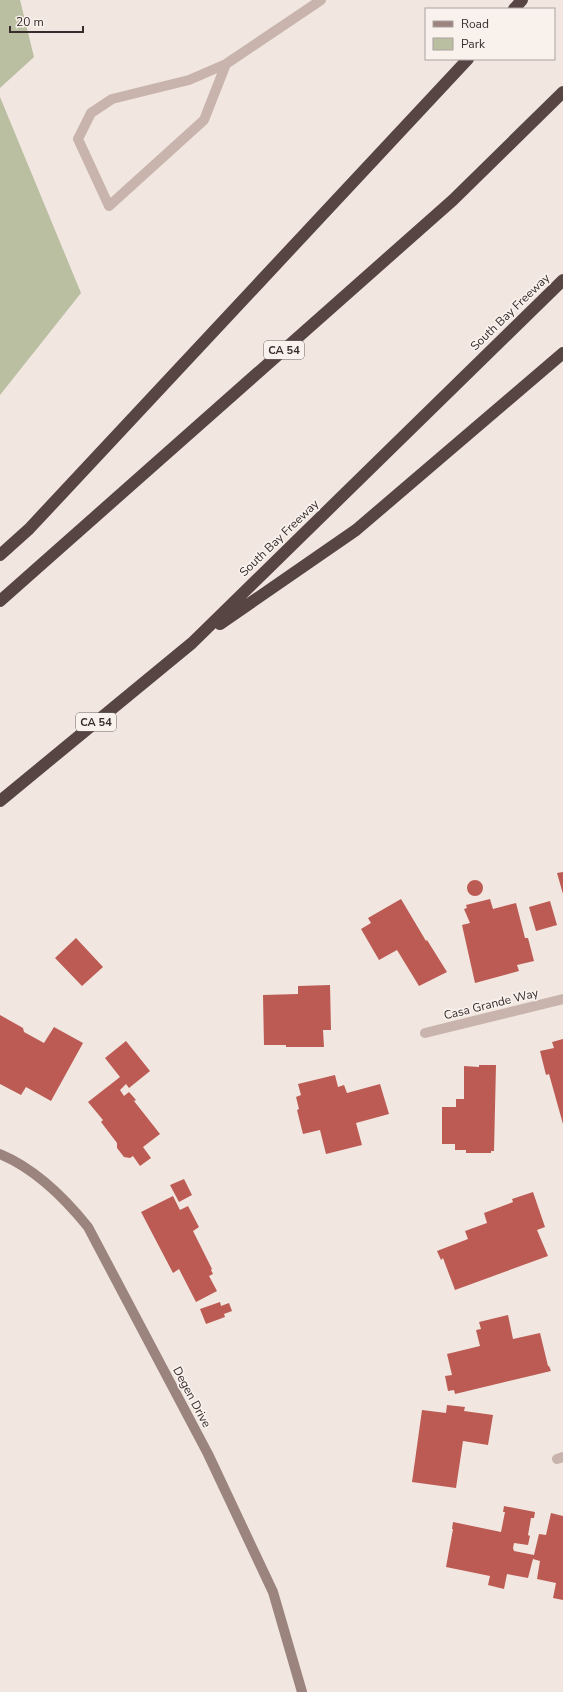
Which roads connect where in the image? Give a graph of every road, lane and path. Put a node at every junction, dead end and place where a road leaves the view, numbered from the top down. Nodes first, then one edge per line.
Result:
1 (322, 0) edge
2 (522, 0) edge
3 (515, 8) edge
4 (467, 60) edge
5 (226, 64) junction
6 (563, 92) edge
7 (563, 280) edge
8 (563, 354) edge
9 (0, 555) edge
10 (0, 601) edge
11 (192, 642) junction
12 (0, 801) edge
13 (563, 999) edge
14 (425, 1033) dead end
15 (0, 1154) edge
16 (302, 1692) edge

1 - 5 street
2 - 3 highway
4 - 9 highway
5 - 5 street
6 - 10 highway, CA 54
7 - 11 highway, South Bay Freeway / CA 54
8 - 11 highway
11 - 12 highway, South Bay Freeway / CA 54
13 - 14 street, Casa Grande Way
15 - 16 street, Degen Drive

